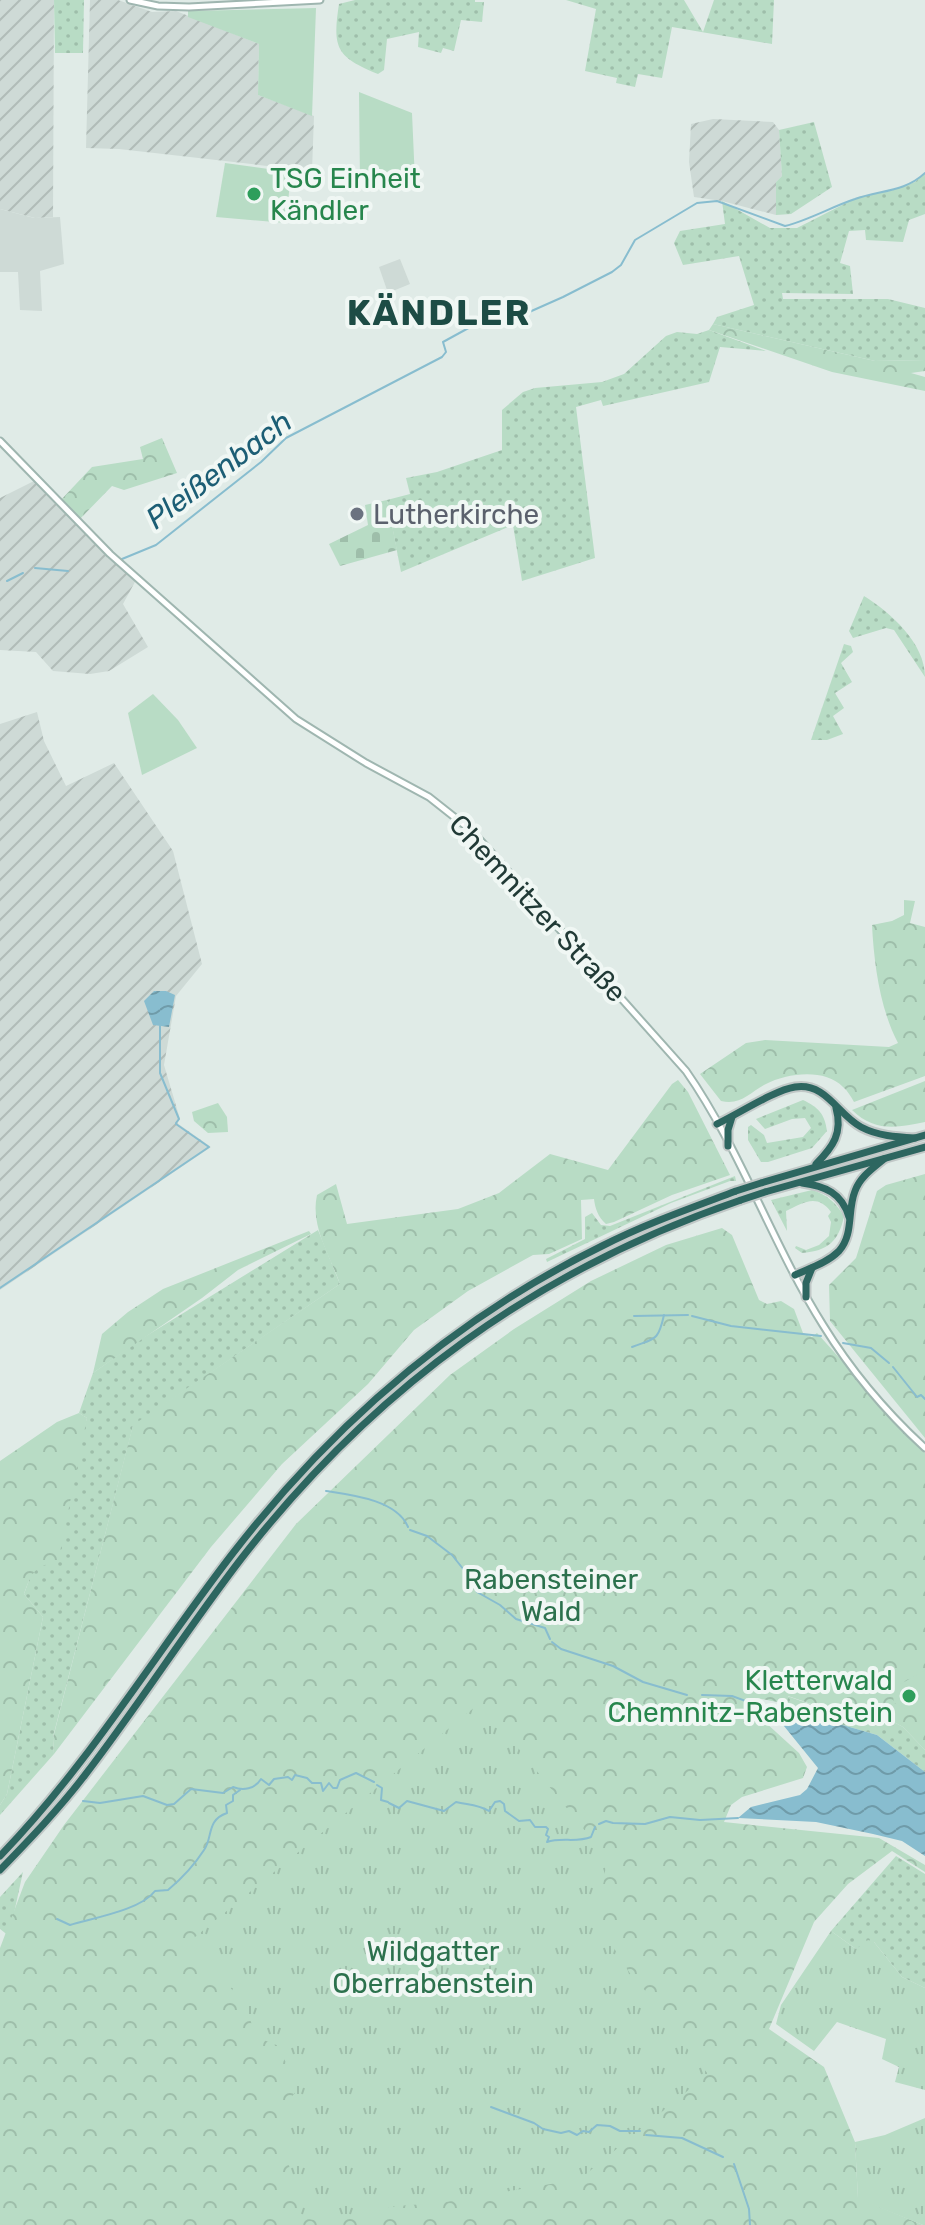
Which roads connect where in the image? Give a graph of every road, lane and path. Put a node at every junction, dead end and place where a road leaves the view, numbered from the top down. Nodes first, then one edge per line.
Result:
1 (130, 0) edge
2 (320, 0) edge
3 (0, 441) edge
4 (836, 1106) junction
5 (732, 1117) junction
6 (717, 1124) junction
7 (925, 1135) edge
8 (915, 1138) junction
9 (728, 1146) junction
10 (925, 1147) edge
11 (889, 1156) junction
12 (813, 1166) junction
13 (795, 1182) junction
14 (850, 1220) junction
15 (812, 1268) junction
16 (795, 1275) junction
17 (806, 1297) junction
18 (925, 1448) edge
19 (0, 1856) edge
20 (0, 1870) edge

1 - 2 main road
3 - 6 main road, Chemnitzer Straße
4 - 5 highway
4 - 8 highway
4 - 12 highway
5 - 6 highway
5 - 9 highway
6 - 9 main road, Chemnitzer Straße
7 - 8 highway
8 - 12 highway
9 - 16 main road, Chemnitzer Straße
10 - 11 highway
11 - 13 highway
11 - 14 highway
12 - 19 highway, bridge
13 - 14 highway
13 - 20 highway, bridge
14 - 15 highway
15 - 16 highway
15 - 17 highway
16 - 17 main road, Chemnitzer Straße
17 - 18 main road, Chemnitzer Straße

